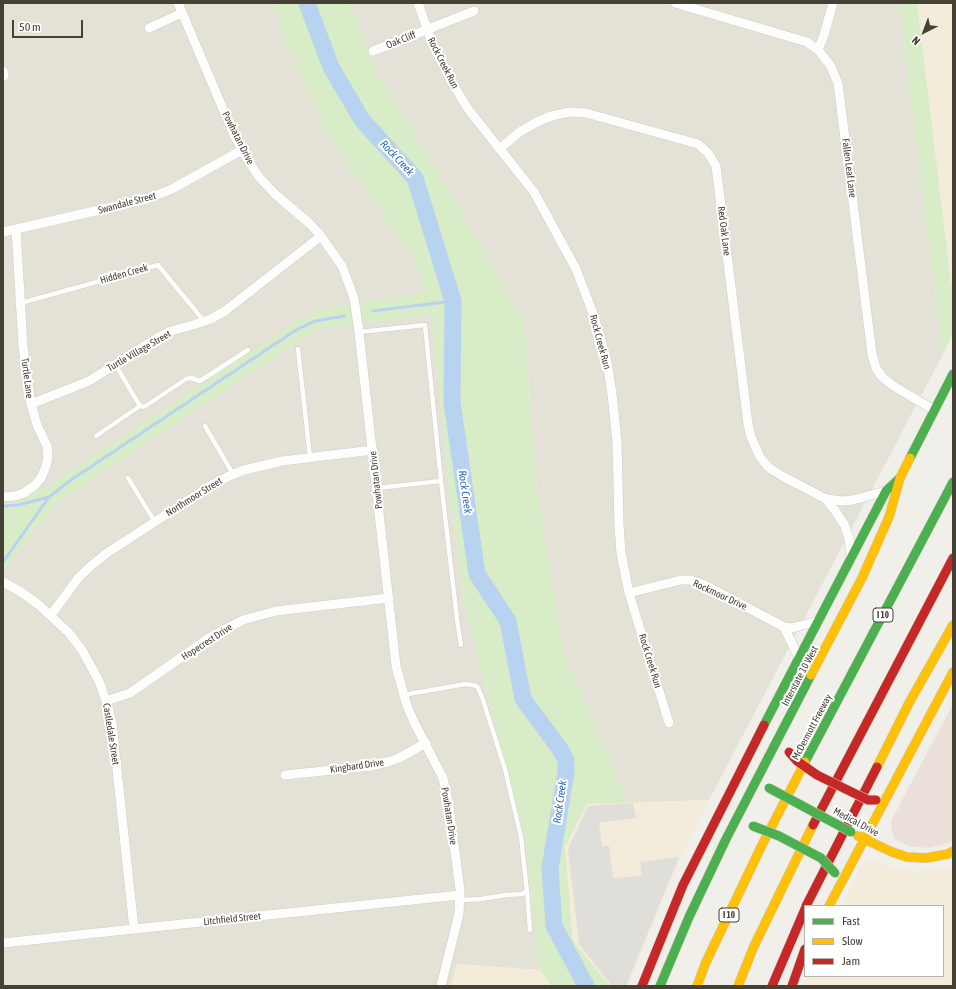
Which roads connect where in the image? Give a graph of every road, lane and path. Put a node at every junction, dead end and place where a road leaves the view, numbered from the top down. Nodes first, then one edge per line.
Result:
1 (178, 3) edge
2 (418, 3) edge
3 (676, 3) edge
4 (833, 3) edge
5 (474, 11) dead end
6 (182, 13) junction
7 (149, 28) dead end
8 (427, 29) junction
9 (818, 50) junction
10 (372, 51) dead end
11 (499, 149) junction
12 (242, 150) junction
13 (16, 229) junction
14 (3, 232) edge
15 (321, 236) junction
16 (20, 303) junction
17 (204, 321) junction
18 (360, 332) junction
19 (298, 349) dead end
20 (248, 350) dead end
21 (115, 364) junction
22 (953, 374) edge
23 (30, 404) junction
24 (140, 406) junction
25 (934, 410) junction
26 (205, 426) dead end
27 (96, 436) dead end
28 (373, 450) junction
29 (310, 457) junction
30 (233, 474) junction
31 (128, 478) dead end
32 (900, 478) junction
33 (441, 481) junction
34 (953, 482) edge
35 (377, 488) junction
36 (886, 491) junction
37 (3, 497) edge
38 (826, 499) junction
39 (155, 522) junction
40 (851, 558) junction
41 (953, 558) edge
42 (3, 582) edge
43 (629, 593) junction
44 (389, 598) junction
45 (51, 615) junction
46 (818, 621) junction
47 (953, 625) edge
48 (784, 627) junction
49 (461, 646) dead end
50 (799, 658) junction
51 (953, 672) edge
52 (950, 684) edge
53 (403, 695) junction
54 (106, 701) junction
55 (788, 722) junction
56 (668, 723) dead end
57 (426, 743) junction
58 (284, 775) dead end
59 (756, 781) junction
60 (891, 790) junction
61 (726, 839) junction
62 (865, 839) junction
63 (953, 851) edge
64 (527, 891) junction
65 (834, 897) junction
66 (460, 898) junction
67 (807, 905) edge
68 (830, 905) edge
69 (804, 912) edge
70 (134, 928) junction
71 (530, 930) dead end
72 (3, 943) edge
73 (804, 952) edge
74 (441, 986) edge
75 (642, 986) edge
76 (660, 986) edge
77 (697, 986) edge
78 (738, 986) edge
79 (772, 986) edge
80 (792, 986) edge

1 - 6 street, Powhatan Drive
2 - 8 street, Rock Creek Run
3 - 9 street, Fallen Leaf Lane
4 - 9 street
5 - 8 street, Oak Cliff
6 - 7 street
6 - 12 street, Powhatan Drive
8 - 10 street, Oak Cliff
8 - 11 street, Rock Creek Run
9 - 25 street, Fallen Leaf Lane
11 - 38 street, Red Oak Lane
11 - 43 street, Rock Creek Run
12 - 13 street, Swandale Street
12 - 15 street, Powhatan Drive
13 - 14 street, Swandale Street
13 - 16 street, Turtle Lane
15 - 17 street, Turtle Village Street
15 - 18 street, Powhatan Drive
16 - 17 lane, Hidden Creek
16 - 23 street, Turtle Lane
17 - 21 street, Turtle Village Street
18 - 28 street, Powhatan Drive
18 - 33 lane
19 - 29 lane
20 - 24 lane
21 - 23 street, Turtle Village Street
21 - 24 lane
22 - 25 main road, Interstate 10 West
23 - 37 street, Turtle Lane
24 - 27 lane
25 - 32 main road, Interstate 10 West
26 - 30 lane
28 - 29 street, Northmoor Street
28 - 35 street, Powhatan Drive
29 - 30 street, Northmoor Street
30 - 39 street, Northmoor Street
31 - 39 lane
32 - 36 main road
32 - 55 main road, Interstate 10 West
33 - 35 lane
33 - 49 lane
34 - 77 main road, McDermott Freeway / I 10
35 - 44 street, Powhatan Drive
36 - 38 street, Red Oak Lane
36 - 40 main road
38 - 40 street, Red Oak Lane
39 - 45 street, Northmoor Street
40 - 46 main road
41 - 78 main road
42 - 45 street, Castledale Street
43 - 48 street, Rockmoor Drive
43 - 56 street, Rock Creek Run
44 - 53 street, Powhatan Drive
44 - 54 street, Hopecrest Drive
45 - 54 street, Castledale Street
46 - 48 street
46 - 50 main road
47 - 67 main road
48 - 50 street
50 - 75 main road
51 - 52 main road
52 - 60 main road
53 - 57 street, Powhatan Drive
53 - 64 lane
54 - 70 street, Castledale Street
55 - 59 main road, Interstate 10 West
55 - 60 main road, bridge
57 - 58 street, Kingbard Drive
57 - 66 street, Powhatan Drive
59 - 61 main road, Interstate 10 West
59 - 62 main road, Medical Drive, bridge
60 - 62 main road
61 - 65 main road, bridge
61 - 76 main road, Interstate 10 West
62 - 63 main road, Medical Drive
62 - 65 main road
64 - 66 lane
64 - 71 lane
65 - 68 main road
66 - 70 street, Litchfield Street
66 - 74 street, Powhatan Drive
69 - 79 main road
70 - 72 street, Litchfield Street
73 - 80 main road

